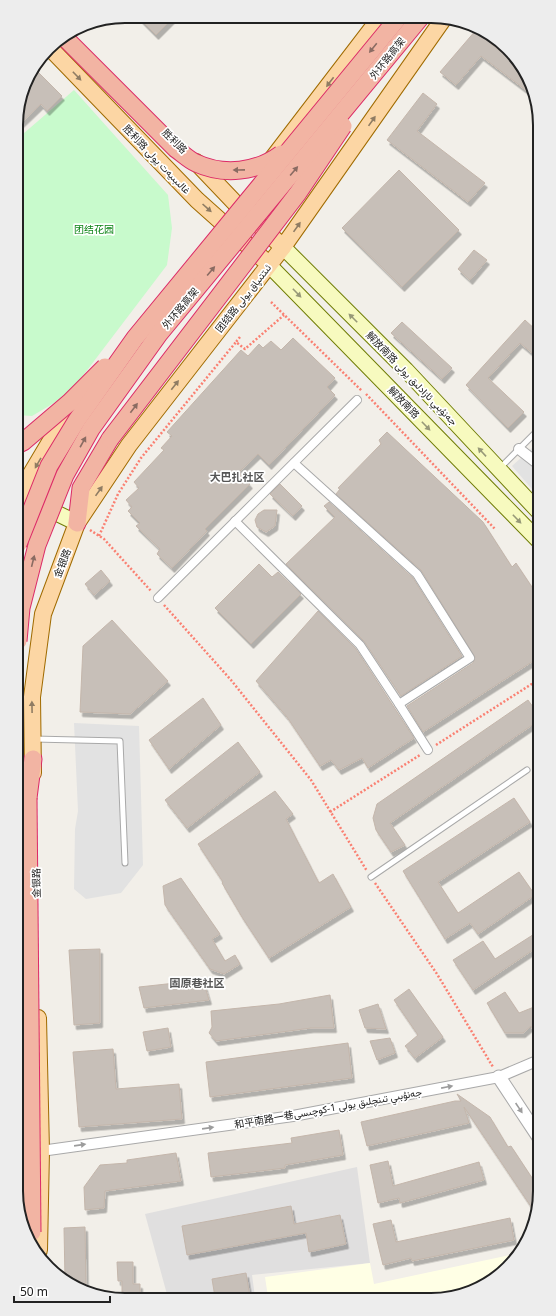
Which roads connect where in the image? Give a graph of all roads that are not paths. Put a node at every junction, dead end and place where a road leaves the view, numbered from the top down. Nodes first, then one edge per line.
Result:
1 (376, 23) edge
2 (394, 23) edge
3 (416, 23) edge
4 (440, 24) edge
5 (72, 38) edge
6 (67, 40) edge
7 (394, 50) junction
8 (54, 52) edge
9 (306, 130) junction
10 (237, 205) junction
11 (224, 223) junction
12 (283, 248) junction
13 (269, 265) junction
14 (146, 325) junction
15 (357, 400) road end
16 (57, 430) junction
17 (533, 435) edge
18 (23, 442) edge
19 (23, 442) edge
20 (519, 449) junction
21 (533, 459) edge
22 (294, 463) junction
23 (499, 470) junction
24 (23, 488) edge
25 (23, 498) edge
26 (533, 506) edge
27 (235, 521) junction
28 (77, 523) junction
29 (23, 531) edge
30 (533, 535) edge
31 (158, 598) road end
32 (23, 600) edge
33 (399, 704) junction
34 (33, 739) junction
35 (428, 750) dead end
36 (33, 759) junction
37 (527, 770) dead end
38 (125, 863) dead end
39 (371, 877) road end
40 (23, 961) edge
41 (37, 962) junction
42 (533, 1063) edge
43 (499, 1077) junction
44 (533, 1128) edge
45 (23, 1145) edge
46 (41, 1151) junction
47 (27, 1221) edge
48 (28, 1222) edge
49 (39, 1246) edge

1 -> 10 main road
2 -> 9 highway, 外环路高架, bridge
3 - 7 highway, 外环路高架, bridge
12 -> 4 main road, 团结路 ئىتتىپاق يولى
5 - 10 main road, 胜利路
9 -> 6 highway, bridge
28 -> 7 highway, bridge
32 -> 7 highway, 外环路高架, bridge
8 -> 11 main road, 胜利路 غالىبىيەت يولى
9 - 14 highway, 外环路高架, bridge
10 - 11 main road
10 - 12 main road, 胜利路
11 - 13 main road, 胜利路 غالىبىيەت يولى
11 - 16 main road
12 - 13 main road, 团结路 ئىتتىپاق يولى
23 -> 12 main road, 解放南路 جەنۇبىي ئازادلىق يولى
28 -> 13 main road, 团结路 ئىتتىپاق يولى
13 -> 30 main road, 解放南路
14 - 18 highway, bridge
14 - 29 highway, 外环路高架, bridge
15 - 22 street
16 - 19 main road
16 -> 24 main road
17 - 20 lane
20 - 21 street
20 - 23 lane
22 - 27 street
22 - 33 street
23 - 26 main road, 解放南路 جەنۇبىي ئازادلىق يولى
25 - 28 main road
27 - 31 street
27 - 33 street
34 -> 28 main road, 金银路
33 - 35 street
34 - 36 main road, 金银路
34 - 38 lane
36 - 41 main road, 金银路
36 - 48 highway, bridge
37 - 39 lane
40 - 41 street
41 - 46 main road, 金银路
42 - 43 street, 和平南路一巷جەنۇبىي تىنچلىق يولى 1-كوچىسى
43 -> 44 street
46 -> 43 street, 和平南路一巷جەنۇبىي تىنچلىق يولى 1-كوچىسى
45 - 47 highway
46 - 49 main road, 金银路

